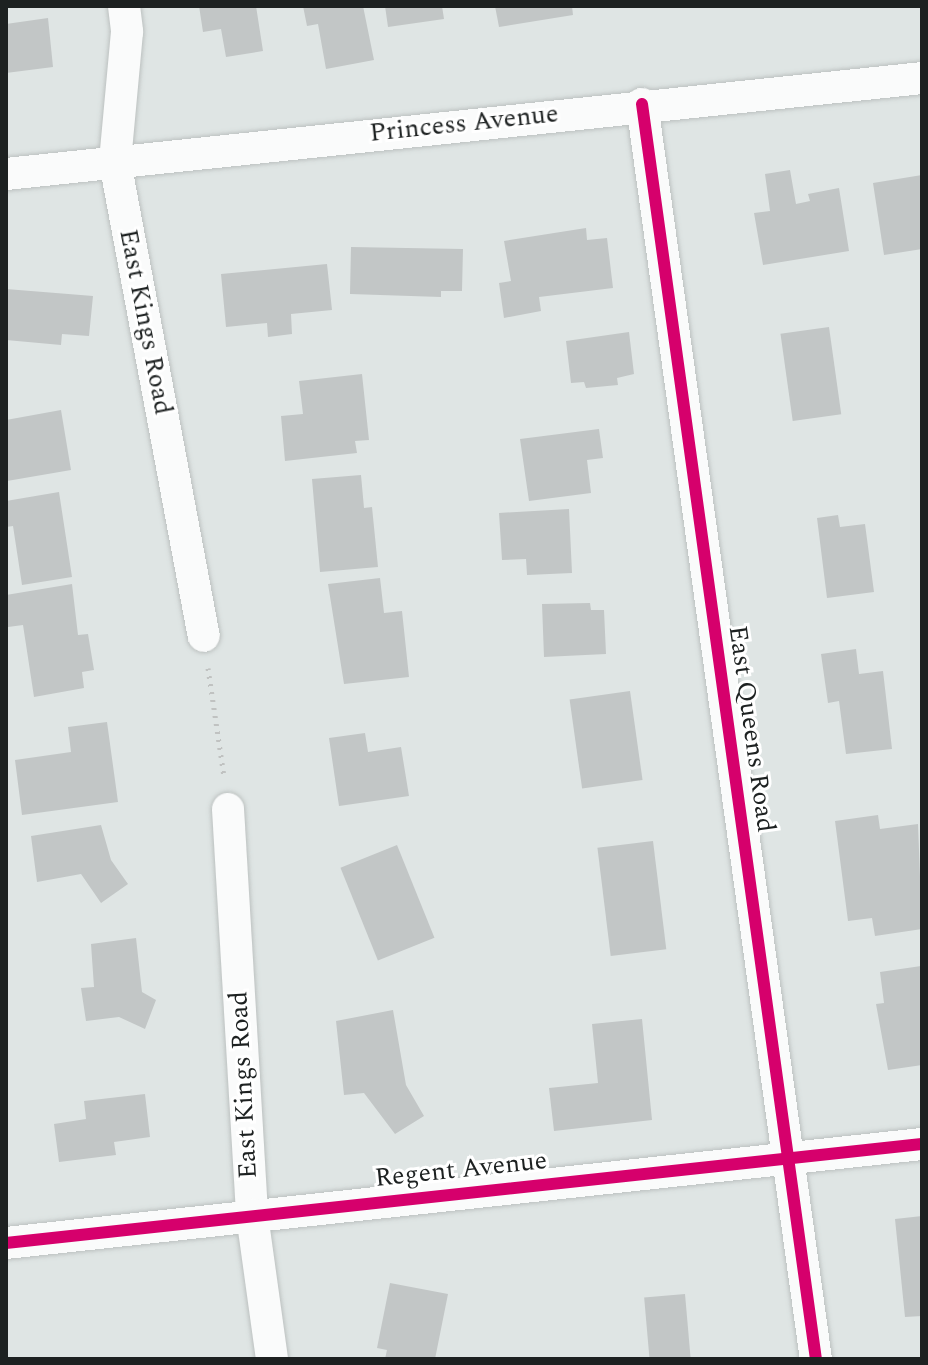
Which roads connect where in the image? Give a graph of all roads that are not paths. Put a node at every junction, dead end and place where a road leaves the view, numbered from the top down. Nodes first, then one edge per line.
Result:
1 (124, 6) edge
2 (922, 78) edge
3 (642, 104) junction
4 (115, 162) junction
5 (6, 174) edge
6 (204, 636) road end
7 (228, 809) road end
8 (922, 1144) edge
9 (788, 1157) junction
10 (252, 1215) junction
11 (6, 1243) edge
12 (272, 1359) edge
13 (816, 1359) edge

1 - 4 street, East Kings Road
2 - 3 street, Princess Avenue
3 - 4 street, Princess Avenue
3 - 9 street, East Queens Road
4 - 5 street, Princess Avenue
4 - 6 street, East Kings Road
7 - 10 street, East Kings Road
8 - 9 street, Regent Avenue
9 - 10 street, Regent Avenue
9 - 13 street, East Queens Road
10 - 11 street, Regent Avenue
10 - 12 street, East Kings Road

